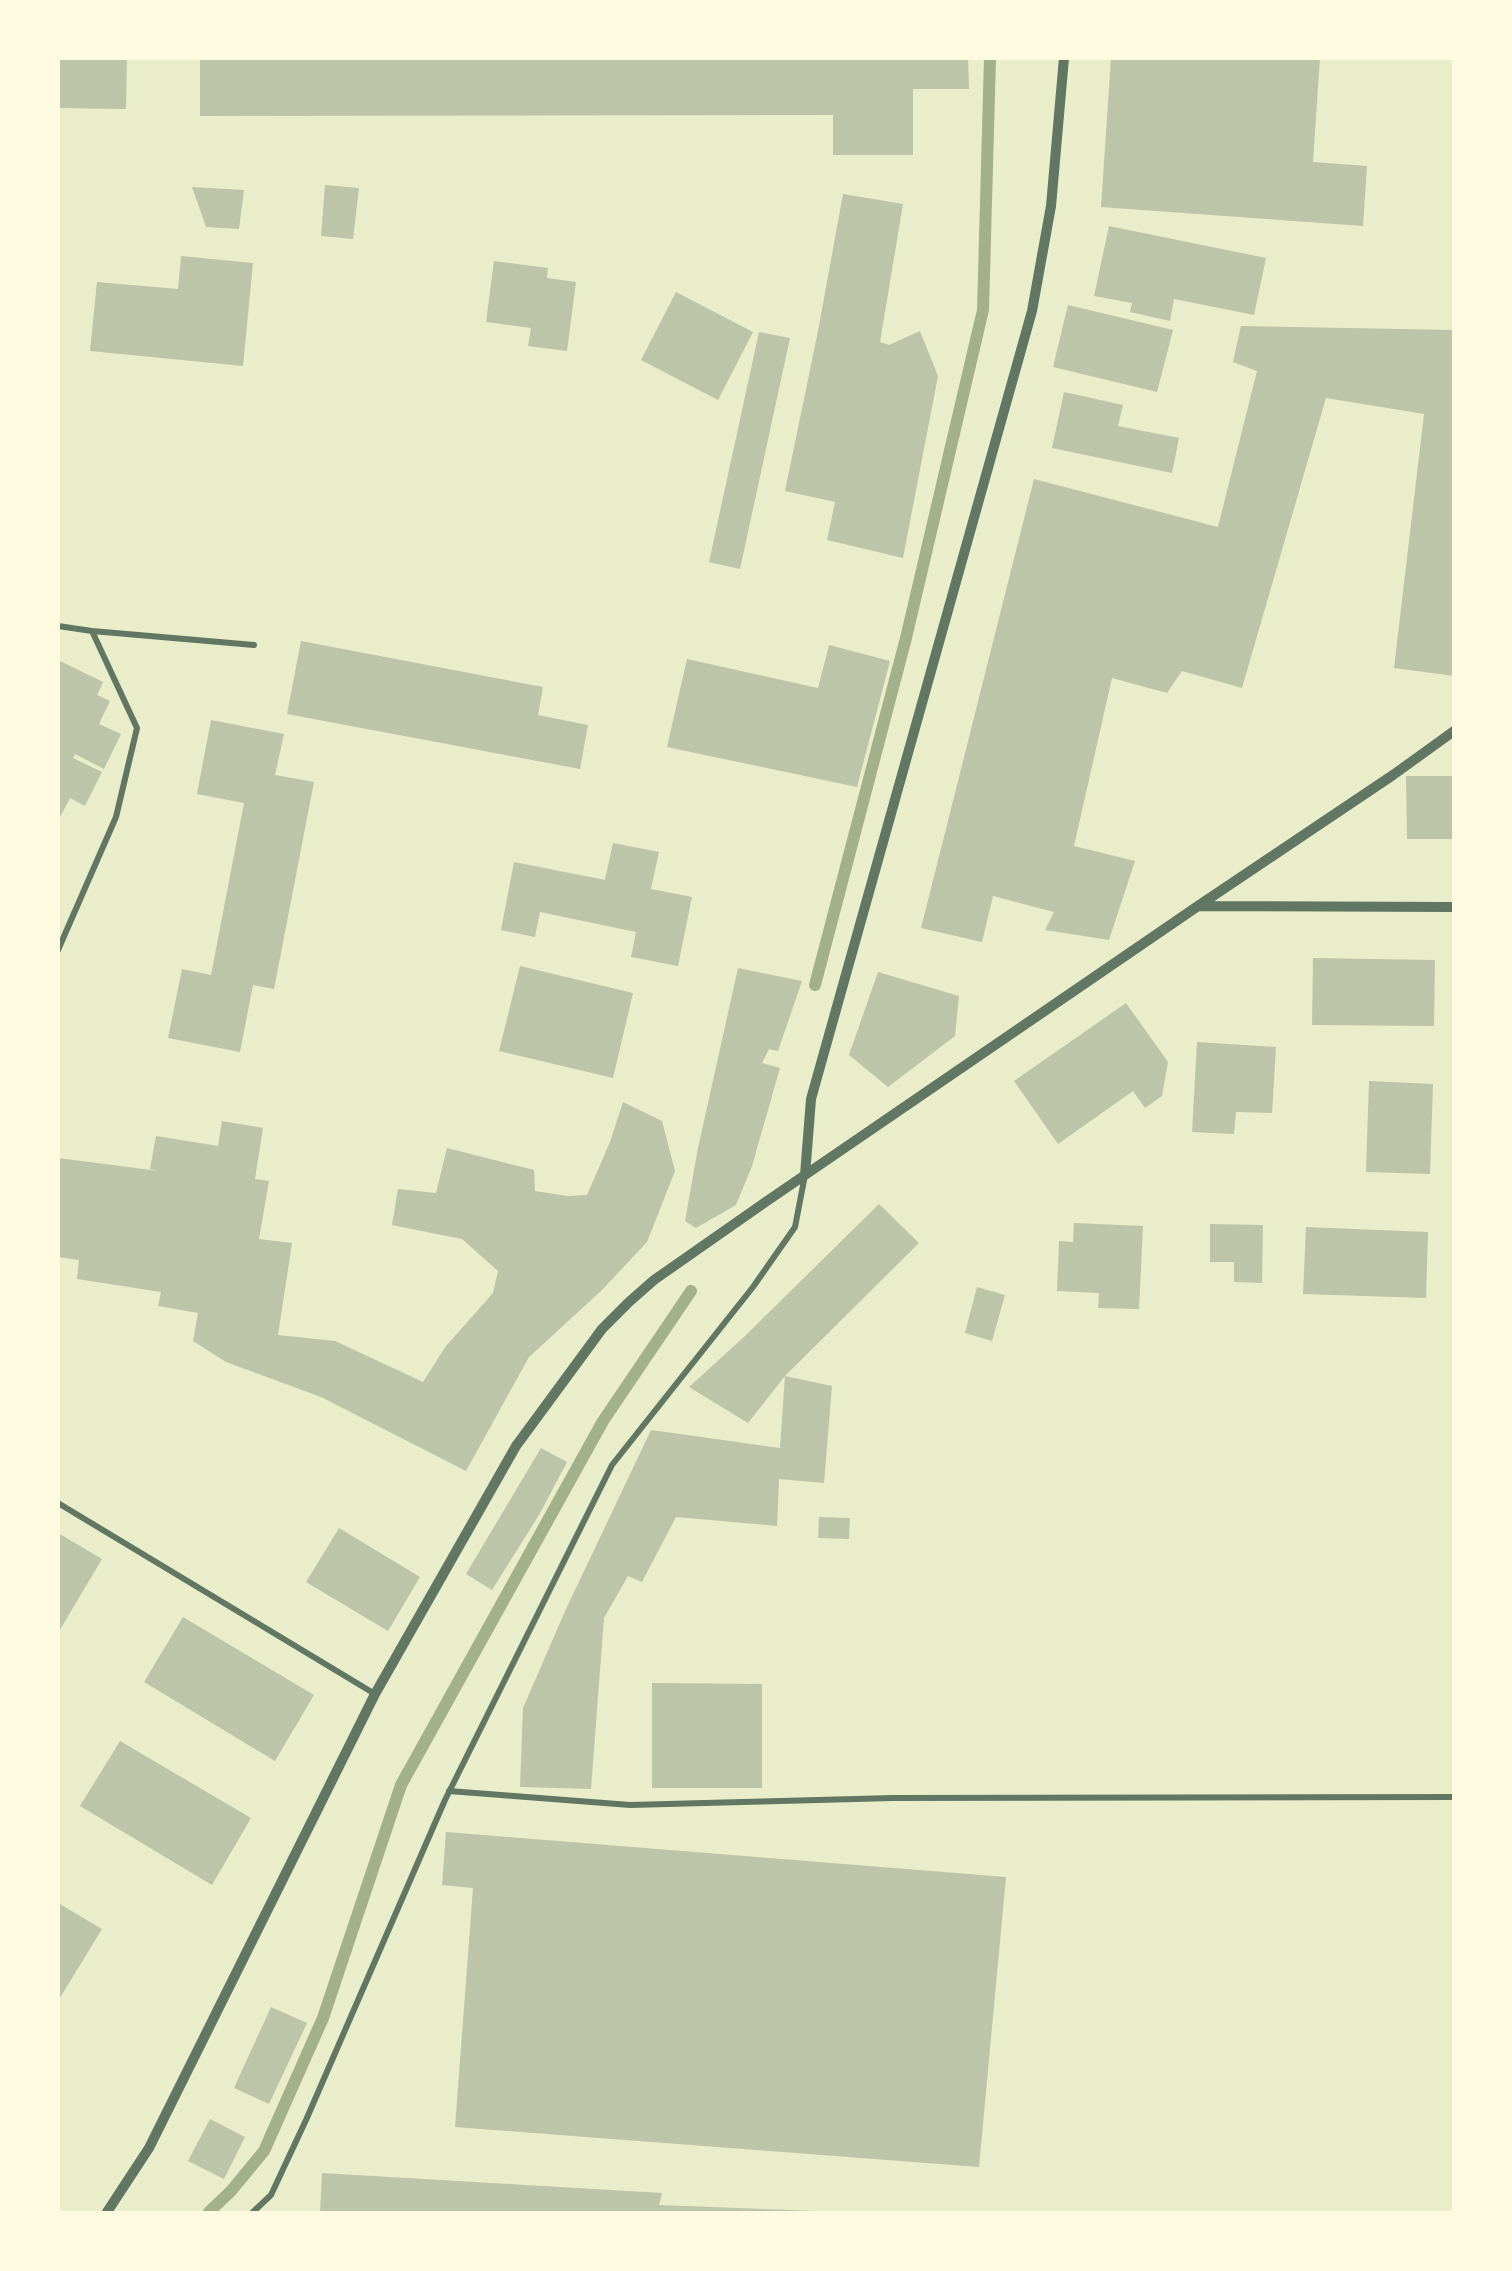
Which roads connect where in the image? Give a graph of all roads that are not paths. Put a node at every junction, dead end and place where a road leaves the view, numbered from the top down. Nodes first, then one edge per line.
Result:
1 (1064, 58) edge
2 (58, 626) edge
3 (92, 631) junction
4 (254, 645) dead end
5 (1454, 731) edge
6 (1198, 906) junction
7 (1454, 907) edge
8 (58, 950) edge
9 (805, 1175) junction
10 (58, 1503) edge
11 (375, 1694) junction
12 (449, 1791) junction
13 (1454, 1797) edge
14 (107, 2212) edge
15 (253, 2212) edge

1 - 9 street
2 - 3 street
3 - 4 street
3 - 8 street
5 - 6 street
6 - 7 street
6 - 9 street
9 - 11 street
9 - 12 street
10 - 11 street
11 - 14 street
12 - 13 street
12 - 15 street

